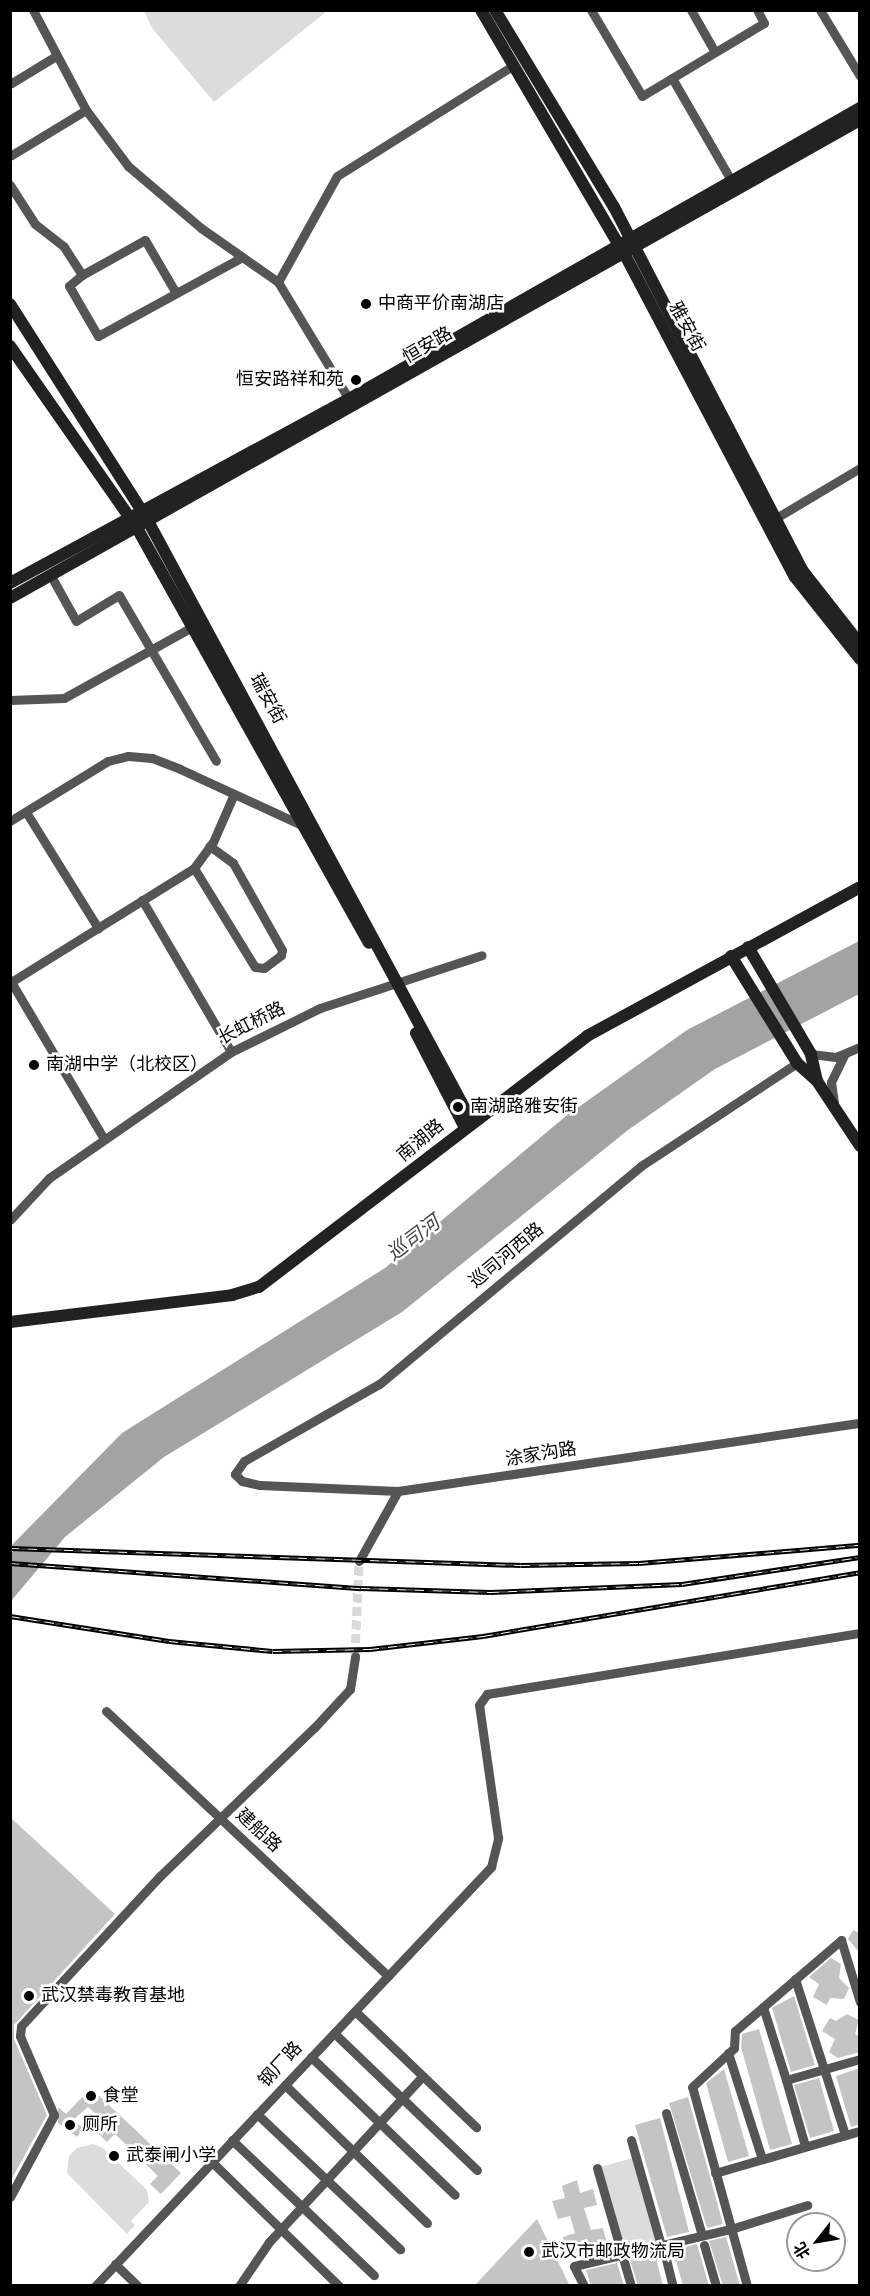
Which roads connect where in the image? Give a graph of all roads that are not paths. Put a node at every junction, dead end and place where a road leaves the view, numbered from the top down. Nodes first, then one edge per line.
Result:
1 (33, 10) edge
2 (481, 10) edge
3 (495, 10) edge
4 (591, 10) edge
5 (691, 10) edge
6 (757, 10) edge
7 (820, 10) edge
8 (715, 52) junction
9 (56, 56) junction
10 (514, 65) junction
11 (860, 76) edge
12 (672, 78) junction
13 (10, 84) edge
14 (860, 108) edge
15 (86, 110) junction
16 (860, 120) edge
17 (10, 156) edge
18 (733, 184) junction
19 (10, 185) edge
20 (628, 246) junction
21 (242, 257) junction
22 (82, 275) junction
23 (278, 282) junction
24 (176, 293) junction
25 (10, 304) edge
26 (10, 346) edge
27 (352, 404) junction
28 (860, 468) edge
29 (142, 510) junction
30 (130, 516) junction
31 (770, 522) junction
32 (143, 524) junction
33 (51, 576) junction
34 (10, 583) edge
35 (10, 598) edge
36 (194, 626) junction
37 (860, 644) edge
38 (151, 650) junction
39 (860, 659) edge
40 (10, 700) edge
41 (216, 761) dead end
42 (234, 794) junction
43 (26, 812) junction
44 (10, 821) edge
45 (306, 828) junction
46 (210, 846) junction
47 (194, 868) junction
48 (860, 887) edge
49 (142, 900) junction
50 (98, 928) junction
51 (747, 947) junction
52 (482, 955) dead end
53 (731, 956) junction
54 (11, 981) edge
55 (394, 983) junction
56 (860, 1047) edge
57 (231, 1052) junction
58 (811, 1054) junction
59 (844, 1055) junction
60 (797, 1063) junction
61 (817, 1081) junction
62 (835, 1108) junction
63 (468, 1125) junction
64 (104, 1139) junction
65 (860, 1146) edge
66 (10, 1220) edge
67 (10, 1322) edge
68 (860, 1423) edge
69 (235, 1469) joint
70 (398, 1491) junction
71 (359, 1560) tunnel mouth
72 (860, 1633) edge
73 (355, 1656) tunnel mouth
74 (106, 1711) dead end
75 (222, 1820) junction
76 (388, 1976) junction
77 (795, 1979) junction
78 (860, 2002) edge
79 (763, 2007) junction
80 (355, 2011) junction
81 (334, 2033) junction
82 (728, 2053) junction
83 (311, 2057) junction
84 (860, 2059) edge
85 (824, 2069) junction
86 (422, 2077) junction
87 (786, 2080) junction
88 (285, 2085) junction
89 (402, 2099) junction
90 (666, 2113) dead end
91 (257, 2114) junction
92 (379, 2123) junction
93 (476, 2127) dead end
94 (860, 2130) edge
95 (845, 2135) junction
96 (232, 2140) junction
97 (631, 2140) dead end
98 (805, 2146) junction
99 (352, 2151) junction
100 (762, 2159) junction
101 (212, 2162) junction
102 (597, 2168) dead end
103 (477, 2170) dead end
104 (715, 2173) junction
105 (326, 2179) junction
106 (455, 2195) dead end
107 (10, 2197) edge
108 (807, 2205) dead end
109 (301, 2206) junction
110 (427, 2223) dead end
111 (280, 2229) junction
112 (731, 2229) junction
113 (703, 2240) junction
114 (661, 2245) junction
115 (400, 2249) dead end
116 (621, 2254) junction
117 (665, 2255) dead end
118 (115, 2264) junction
119 (374, 2275) dead end
120 (95, 2286) edge
121 (138, 2286) edge
122 (239, 2286) edge
123 (339, 2286) edge
124 (584, 2286) edge
125 (631, 2286) edge
126 (674, 2286) edge
127 (716, 2286) edge
128 (747, 2286) edge

1 - 9 street
2 - 10 main road, 雅安街
3 - 20 main road, 雅安街
4 - 12 street
5 - 8 street
6 - 8 street
7 - 11 street
8 - 12 street
9 - 13 street
9 - 15 street
10 - 20 main road, 雅安街
10 - 23 street
12 - 18 street
14 - 18 main road, 恒安路
15 - 17 street
15 - 21 street
16 - 18 main road, 恒安路
18 - 20 main road, 恒安路
19 - 22 street
20 - 27 main road, 恒安路
20 - 31 main road, 雅安街
21 - 23 street
21 - 24 street
22 - 24 street
22 - 24 street
23 - 27 street
25 - 29 main road, 瑞安街
26 - 30 main road, 瑞安街
27 - 29 main road, 恒安路
27 - 32 main road, 恒安路
28 - 31 street
29 - 30 main road, 恒安路
29 - 32 main road, 瑞安街
30 - 32 main road, 瑞安街
30 - 34 main road, 恒安路
31 - 37 main road, 雅安街
31 - 39 main road, 雅安街
32 - 33 main road, 恒安路
32 - 36 main road, 瑞安街
32 - 55 main road, 瑞安街
33 - 35 main road, 恒安路
33 - 38 street
36 - 38 street
36 - 45 main road, 瑞安街
38 - 40 street
38 - 41 street
42 - 43 street
42 - 45 street
42 - 46 street
43 - 44 street
43 - 50 street
45 - 55 main road, 瑞安街
46 - 47 street
46 - 47 street
47 - 49 street
48 - 51 main road, 南湖路
49 - 50 street
49 - 57 street
50 - 54 street
51 - 53 main road, 南湖路
51 - 58 main road
52 - 55 street, 长虹桥路
53 - 60 main road
53 - 63 main road, 南湖路
54 - 64 street
55 - 57 street, 长虹桥路
55 - 63 main road, 瑞安街
56 - 59 street
57 - 64 street, 长虹桥路
58 - 59 street
58 - 61 main road
59 - 62 street
60 - 61 main road
60 - 69 street, 巡司河西路
61 - 62 main road
62 - 65 main road
63 - 67 main road, 南湖路
64 - 66 street, 长虹桥路
68 - 70 street, 涂家沟路
69 - 70 street, 涂家沟路
70 - 71 street
72 - 76 street, 钢厂路
73 - 75 street
74 - 75 street, 建船路
75 - 76 street, 建船路
75 - 107 street
76 - 80 street, 钢厂路
77 - 78 street
77 - 79 street
77 - 85 street
79 - 82 street
79 - 87 street
80 - 81 street, 钢厂路
80 - 86 street
81 - 83 street, 钢厂路
81 - 89 street
82 - 100 street
82 - 104 street
83 - 88 street, 钢厂路
83 - 92 street
84 - 85 street
85 - 87 street
85 - 95 street
86 - 89 street
86 - 93 street
87 - 98 street
88 - 91 street, 钢厂路
88 - 99 street
89 - 92 street
89 - 103 street
90 - 113 street
91 - 96 street, 钢厂路
91 - 105 street
92 - 99 street
92 - 106 street
94 - 95 street
95 - 98 street
96 - 101 street, 钢厂路
96 - 109 street
97 - 114 street
98 - 100 street
99 - 105 street
99 - 110 street
100 - 104 street
101 - 111 street
101 - 118 street, 钢厂路
102 - 116 street
104 - 112 street
105 - 109 street
105 - 115 street
108 - 112 street
109 - 111 street
109 - 119 street
111 - 122 street
111 - 123 street
112 - 113 street
112 - 128 street
113 - 114 street
113 - 127 street
114 - 116 street
116 - 124 street
116 - 125 street
117 - 126 street
118 - 120 street, 钢厂路
118 - 121 street

